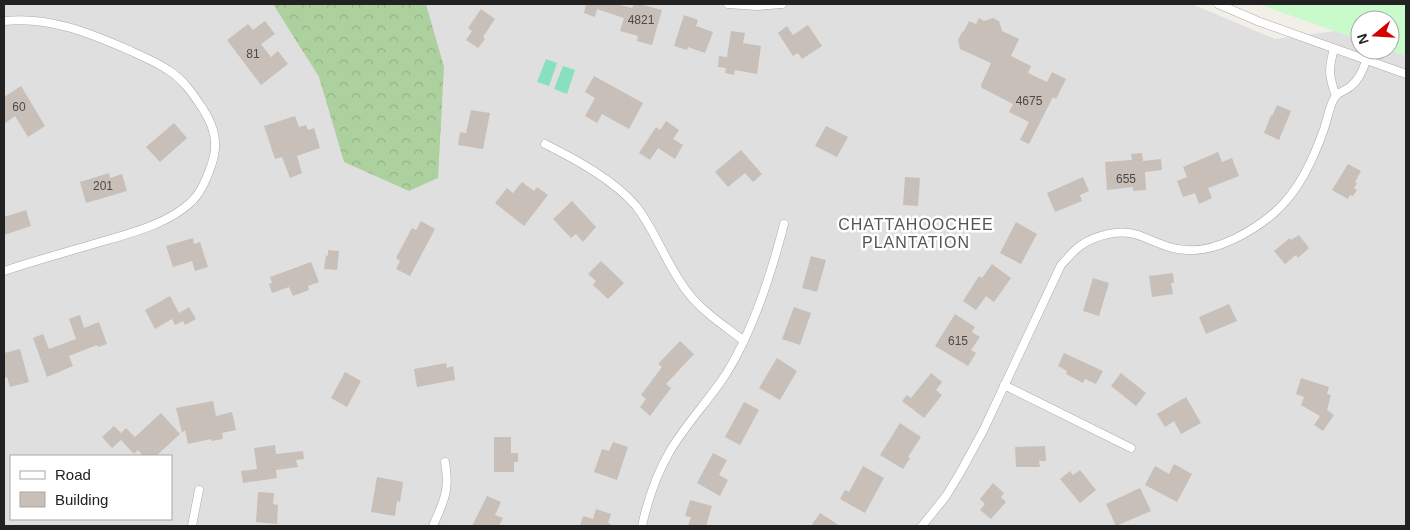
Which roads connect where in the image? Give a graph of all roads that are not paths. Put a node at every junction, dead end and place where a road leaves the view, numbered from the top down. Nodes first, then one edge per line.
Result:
1 (728, 4) edge
2 (782, 4) edge
3 (1218, 4) edge
4 (4, 21) edge
5 (1334, 49) junction
6 (1366, 61) junction
7 (1406, 74) edge
8 (1336, 96) junction
9 (545, 144) dead end
10 (784, 224) dead end
11 (4, 271) edge
12 (744, 340) junction
13 (1004, 385) junction
14 (1131, 448) dead end
15 (445, 462) dead end
16 (199, 490) dead end
17 (192, 526) edge
18 (433, 526) edge
19 (642, 526) edge
20 (922, 526) edge

1 - 2 street
3 - 5 street
4 - 11 street
5 - 6 street
5 - 8 street
6 - 7 street
6 - 8 street
8 - 13 street
9 - 12 street
10 - 12 street
12 - 19 street
13 - 14 street
13 - 20 street
15 - 18 street
16 - 17 street

